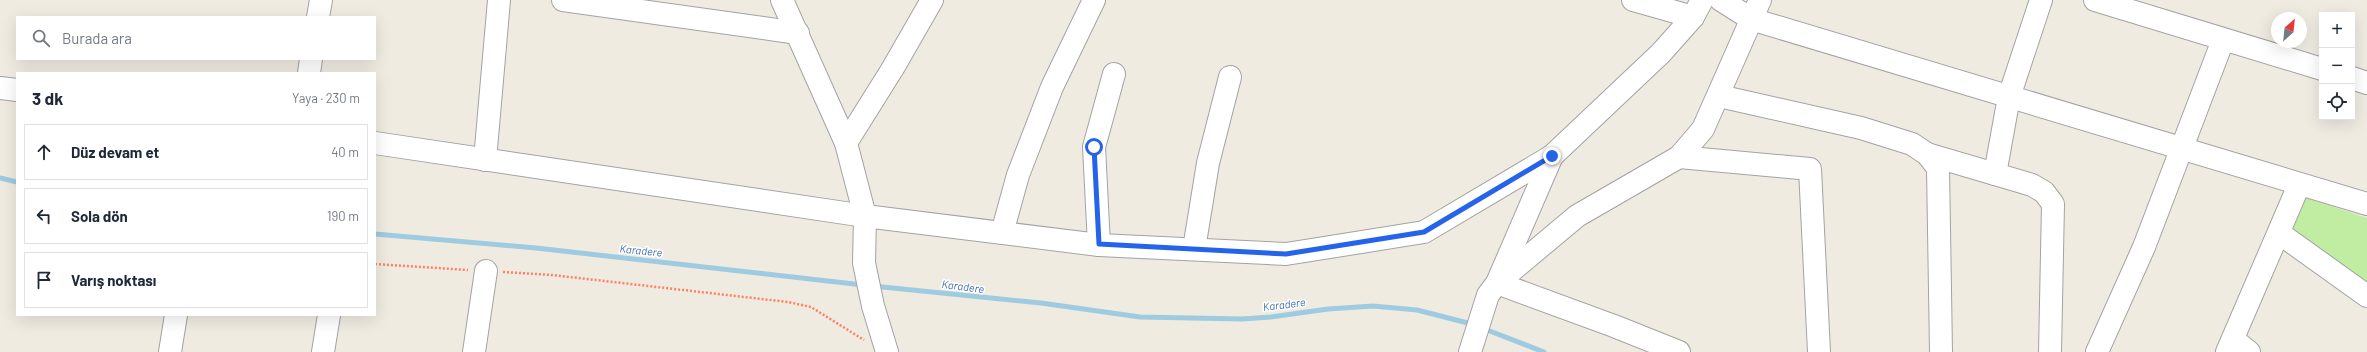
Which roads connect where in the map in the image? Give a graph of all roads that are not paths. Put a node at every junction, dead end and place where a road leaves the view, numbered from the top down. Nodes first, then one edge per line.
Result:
1 (321, 0) edge
2 (499, 0) edge
3 (563, 0) edge
4 (782, 0) edge
5 (932, 0) edge
6 (1094, 0) edge
7 (1633, 0) edge
8 (1721, 0) edge
9 (2041, 0) edge
10 (2095, 0) edge
11 (1698, 8) edge
12 (1756, 10) edge
13 (318, 16) edge
14 (798, 33) junction
15 (2224, 40) junction
16 (311, 60) edge
17 (2319, 68) edge
18 (309, 72) edge
19 (1114, 74) dead end
20 (1230, 77) dead end
21 (2355, 79) edge
22 (2367, 83) edge
23 (0, 88) edge
24 (16, 90) edge
25 (1718, 96) junction
26 (2009, 97) junction
27 (376, 143) edge
28 (846, 143) junction
29 (2182, 149) junction
30 (1927, 154) junction
31 (1552, 156) junction
32 (1679, 157) junction
33 (485, 160) junction
34 (1995, 174) junction
35 (2300, 185) junction
36 (2367, 204) edge
37 (865, 216) junction
38 (1002, 233) junction
39 (2279, 233) junction
40 (1099, 244) junction
41 (1194, 249) junction
42 (486, 271) road end
43 (1492, 289) junction
44 (2367, 296) edge
45 (176, 316) edge
46 (329, 316) edge
47 (886, 348) edge
48 (2236, 348) edge
49 (1472, 349) edge
50 (170, 352) edge
51 (323, 352) edge
52 (474, 352) edge
53 (1679, 352) edge
54 (1819, 352) edge
55 (1941, 352) edge
56 (2050, 352) edge
57 (2097, 352) edge

1 - 13 street
2 - 33 street
3 - 14 street
4 - 14 street
5 - 28 street
6 - 38 street
7 - 11 street
8 - 12 street
9 - 26 street
10 - 15 street
11 - 31 street
12 - 25 street
12 - 26 street
14 - 28 street
15 - 17 street
15 - 29 street
16 - 18 street
19 - 40 street
20 - 41 street
21 - 22 street
23 - 24 street
25 - 30 street
25 - 32 street
26 - 29 street
26 - 34 street
27 - 33 street
28 - 37 street
29 - 35 street
29 - 57 street
30 - 34 street
30 - 55 street
31 - 41 street
31 - 43 street
32 - 43 street
32 - 54 street
33 - 37 street
34 - 56 street
35 - 36 street
35 - 39 street
37 - 38 street
37 - 47 street
38 - 40 street
39 - 44 street
39 - 48 street
40 - 41 street
42 - 52 street
43 - 49 street
43 - 53 street
45 - 50 street
46 - 51 street

